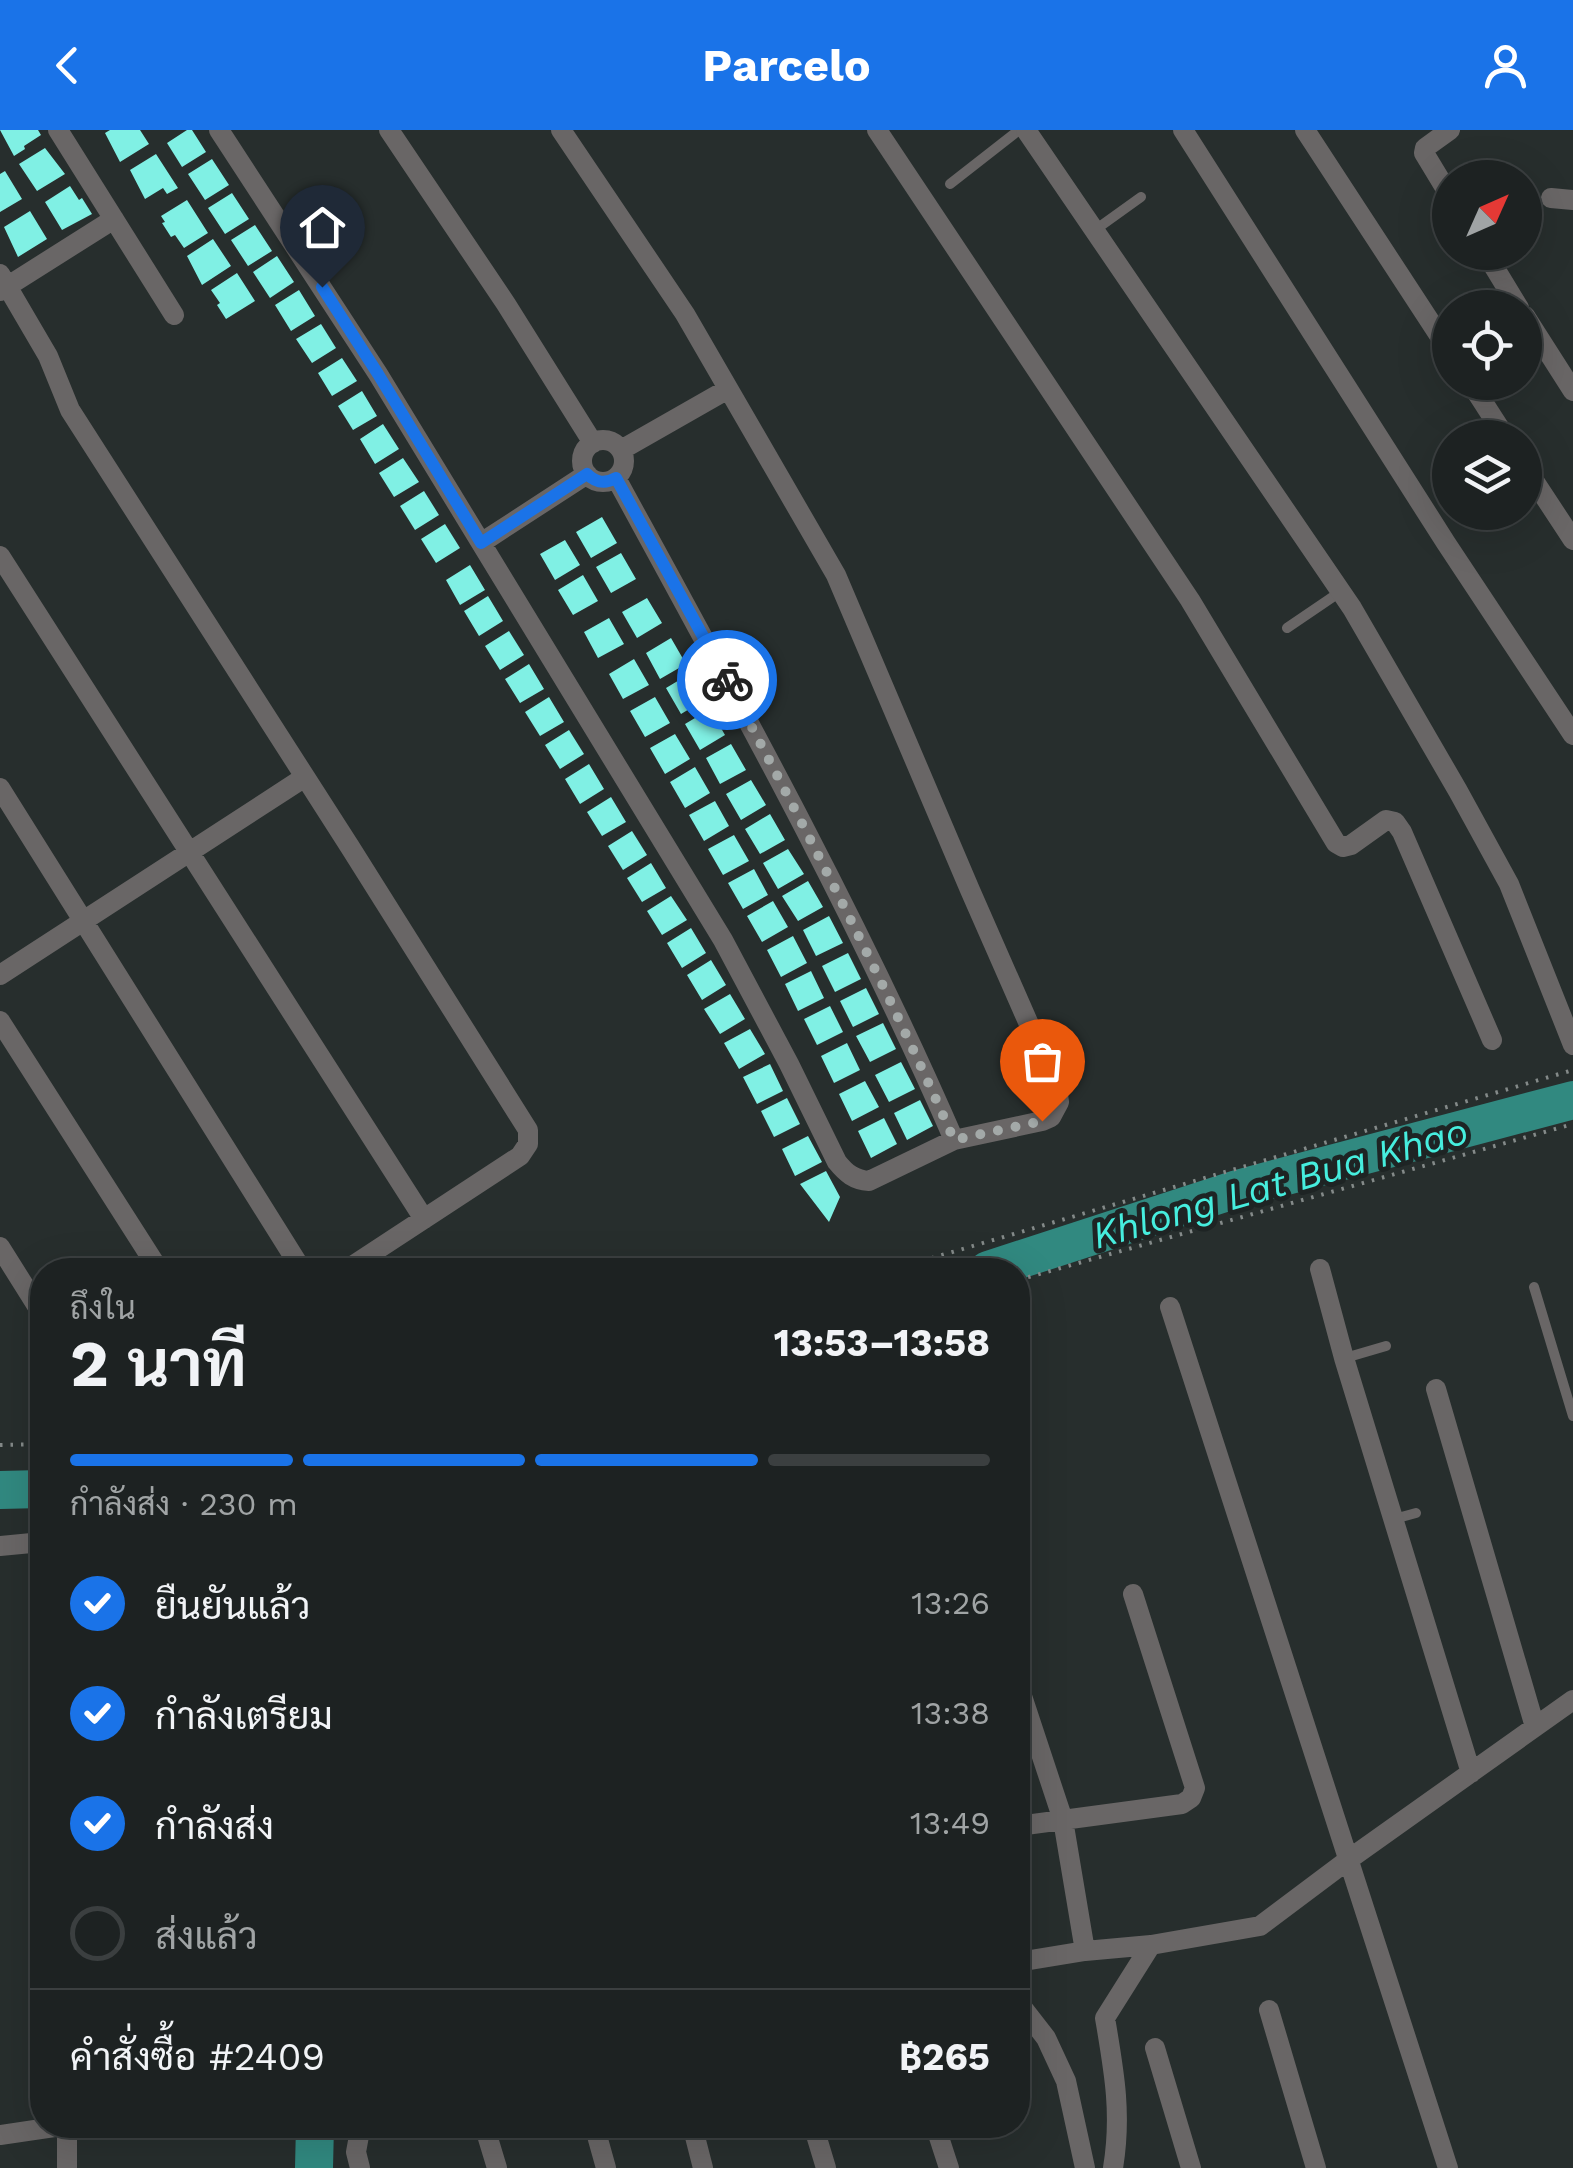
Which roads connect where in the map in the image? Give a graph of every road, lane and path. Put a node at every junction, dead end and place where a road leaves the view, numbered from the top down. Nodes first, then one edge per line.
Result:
1 (58, 130) edge
2 (219, 130) edge
3 (389, 130) edge
4 (560, 130) edge
5 (877, 130) edge
6 (1022, 130) edge
7 (1183, 130) edge
8 (1305, 130) edge
9 (1450, 130) edge
10 (1432, 166) edge
11 (950, 184) dead end
12 (1140, 197) dead end
13 (1551, 198) dead end
14 (1573, 200) edge
15 (114, 219) junction
16 (1094, 230) junction
17 (3, 283) edge
18 (174, 315) dead end
19 (1432, 324) edge
20 (1542, 343) edge
21 (728, 389) junction
22 (1573, 391) edge
23 (593, 443) junction
24 (621, 450) junction
25 (587, 474) junction
26 (616, 478) junction
27 (1542, 493) edge
28 (1573, 540) edge
29 (481, 543) junction
30 (0, 556) edge
31 (9, 588) edge
32 (1341, 592) junction
33 (1286, 628) dead end
34 (1573, 735) edge
35 (305, 777) junction
36 (0, 788) edge
37 (191, 852) junction
38 (84, 922) junction
39 (0, 975) edge
40 (0, 1021) edge
41 (1492, 1040) dead end
42 (1573, 1046) edge
43 (1573, 1070) edge
44 (1573, 1124) edge
45 (954, 1140) junction
46 (424, 1219) junction
47 (0, 1247) edge
48 (151, 1258) edge
49 (294, 1258) edge
50 (364, 1258) edge
51 (933, 1258) edge
52 (1320, 1269) dead end
53 (1030, 1277) edge
54 (1534, 1288) dead end
55 (30, 1295) edge
56 (1170, 1307) dead end
57 (1386, 1346) dead end
58 (1344, 1358) junction
59 (1436, 1389) dead end
60 (1573, 1416) edge
61 (0, 1444) edge
62 (30, 1444) edge
63 (1416, 1513) dead end
64 (1393, 1519) junction
65 (30, 1543) edge
66 (0, 1546) edge
67 (1133, 1594) dead end
68 (1573, 1700) edge
69 (1030, 1720) edge
70 (1535, 1727) junction
71 (1470, 1773) junction
72 (1063, 1820) junction
73 (1030, 1824) edge
74 (1348, 1860) junction
75 (1151, 1945) junction
76 (1084, 1951) junction
77 (1030, 1960) edge
78 (1269, 2010) dead end
79 (1030, 2017) edge
80 (1155, 2048) dead end
81 (30, 2131) edge
82 (0, 2136) edge
83 (67, 2138) edge
84 (359, 2138) edge
85 (488, 2138) edge
86 (598, 2138) edge
87 (695, 2138) edge
88 (817, 2138) edge
89 (940, 2138) edge
90 (67, 2168) edge
91 (360, 2168) edge
92 (497, 2168) edge
93 (606, 2168) edge
94 (703, 2168) edge
95 (826, 2168) edge
96 (949, 2168) edge
97 (1085, 2168) edge
98 (1112, 2168) edge
99 (1191, 2168) edge
100 (1316, 2168) edge
101 (1448, 2168) edge

1 - 15 street
2 - 29 street
3 - 23 street
4 - 21 street
5 - 41 street
6 - 11 lane
6 - 16 street
7 - 34 street
8 - 19 street
9 - 10 street
12 - 16 lane
13 - 14 street
15 - 17 street
15 - 18 street
16 - 32 street
17 - 35 street
20 - 22 street
21 - 24 street
21 - 45 street
23 - 24 street
23 - 25 street
24 - 26 street
25 - 26 street
25 - 29 street
26 - 45 street
27 - 28 street
29 - 45 street
30 - 31 street
31 - 37 street
32 - 33 lane
32 - 42 street
35 - 37 street
35 - 46 street
36 - 38 street
37 - 38 street
37 - 46 street
38 - 39 street
38 - 49 street
40 - 48 street
43 - 51 path
44 - 53 path
46 - 50 street
47 - 55 street
52 - 58 street
54 - 60 lane
56 - 74 street
57 - 58 lane
58 - 64 street
59 - 70 street
61 - 62 path
63 - 64 lane
64 - 71 street
65 - 66 street
67 - 72 street
68 - 70 street
69 - 72 street
70 - 71 street
71 - 74 street
72 - 73 street
72 - 76 street
74 - 75 street
74 - 101 street
75 - 76 street
75 - 98 street
76 - 77 street
78 - 100 street
79 - 97 street
80 - 99 street
81 - 82 street
83 - 90 street
84 - 91 street
85 - 92 street
86 - 93 street
87 - 94 street
88 - 95 street
89 - 96 street

